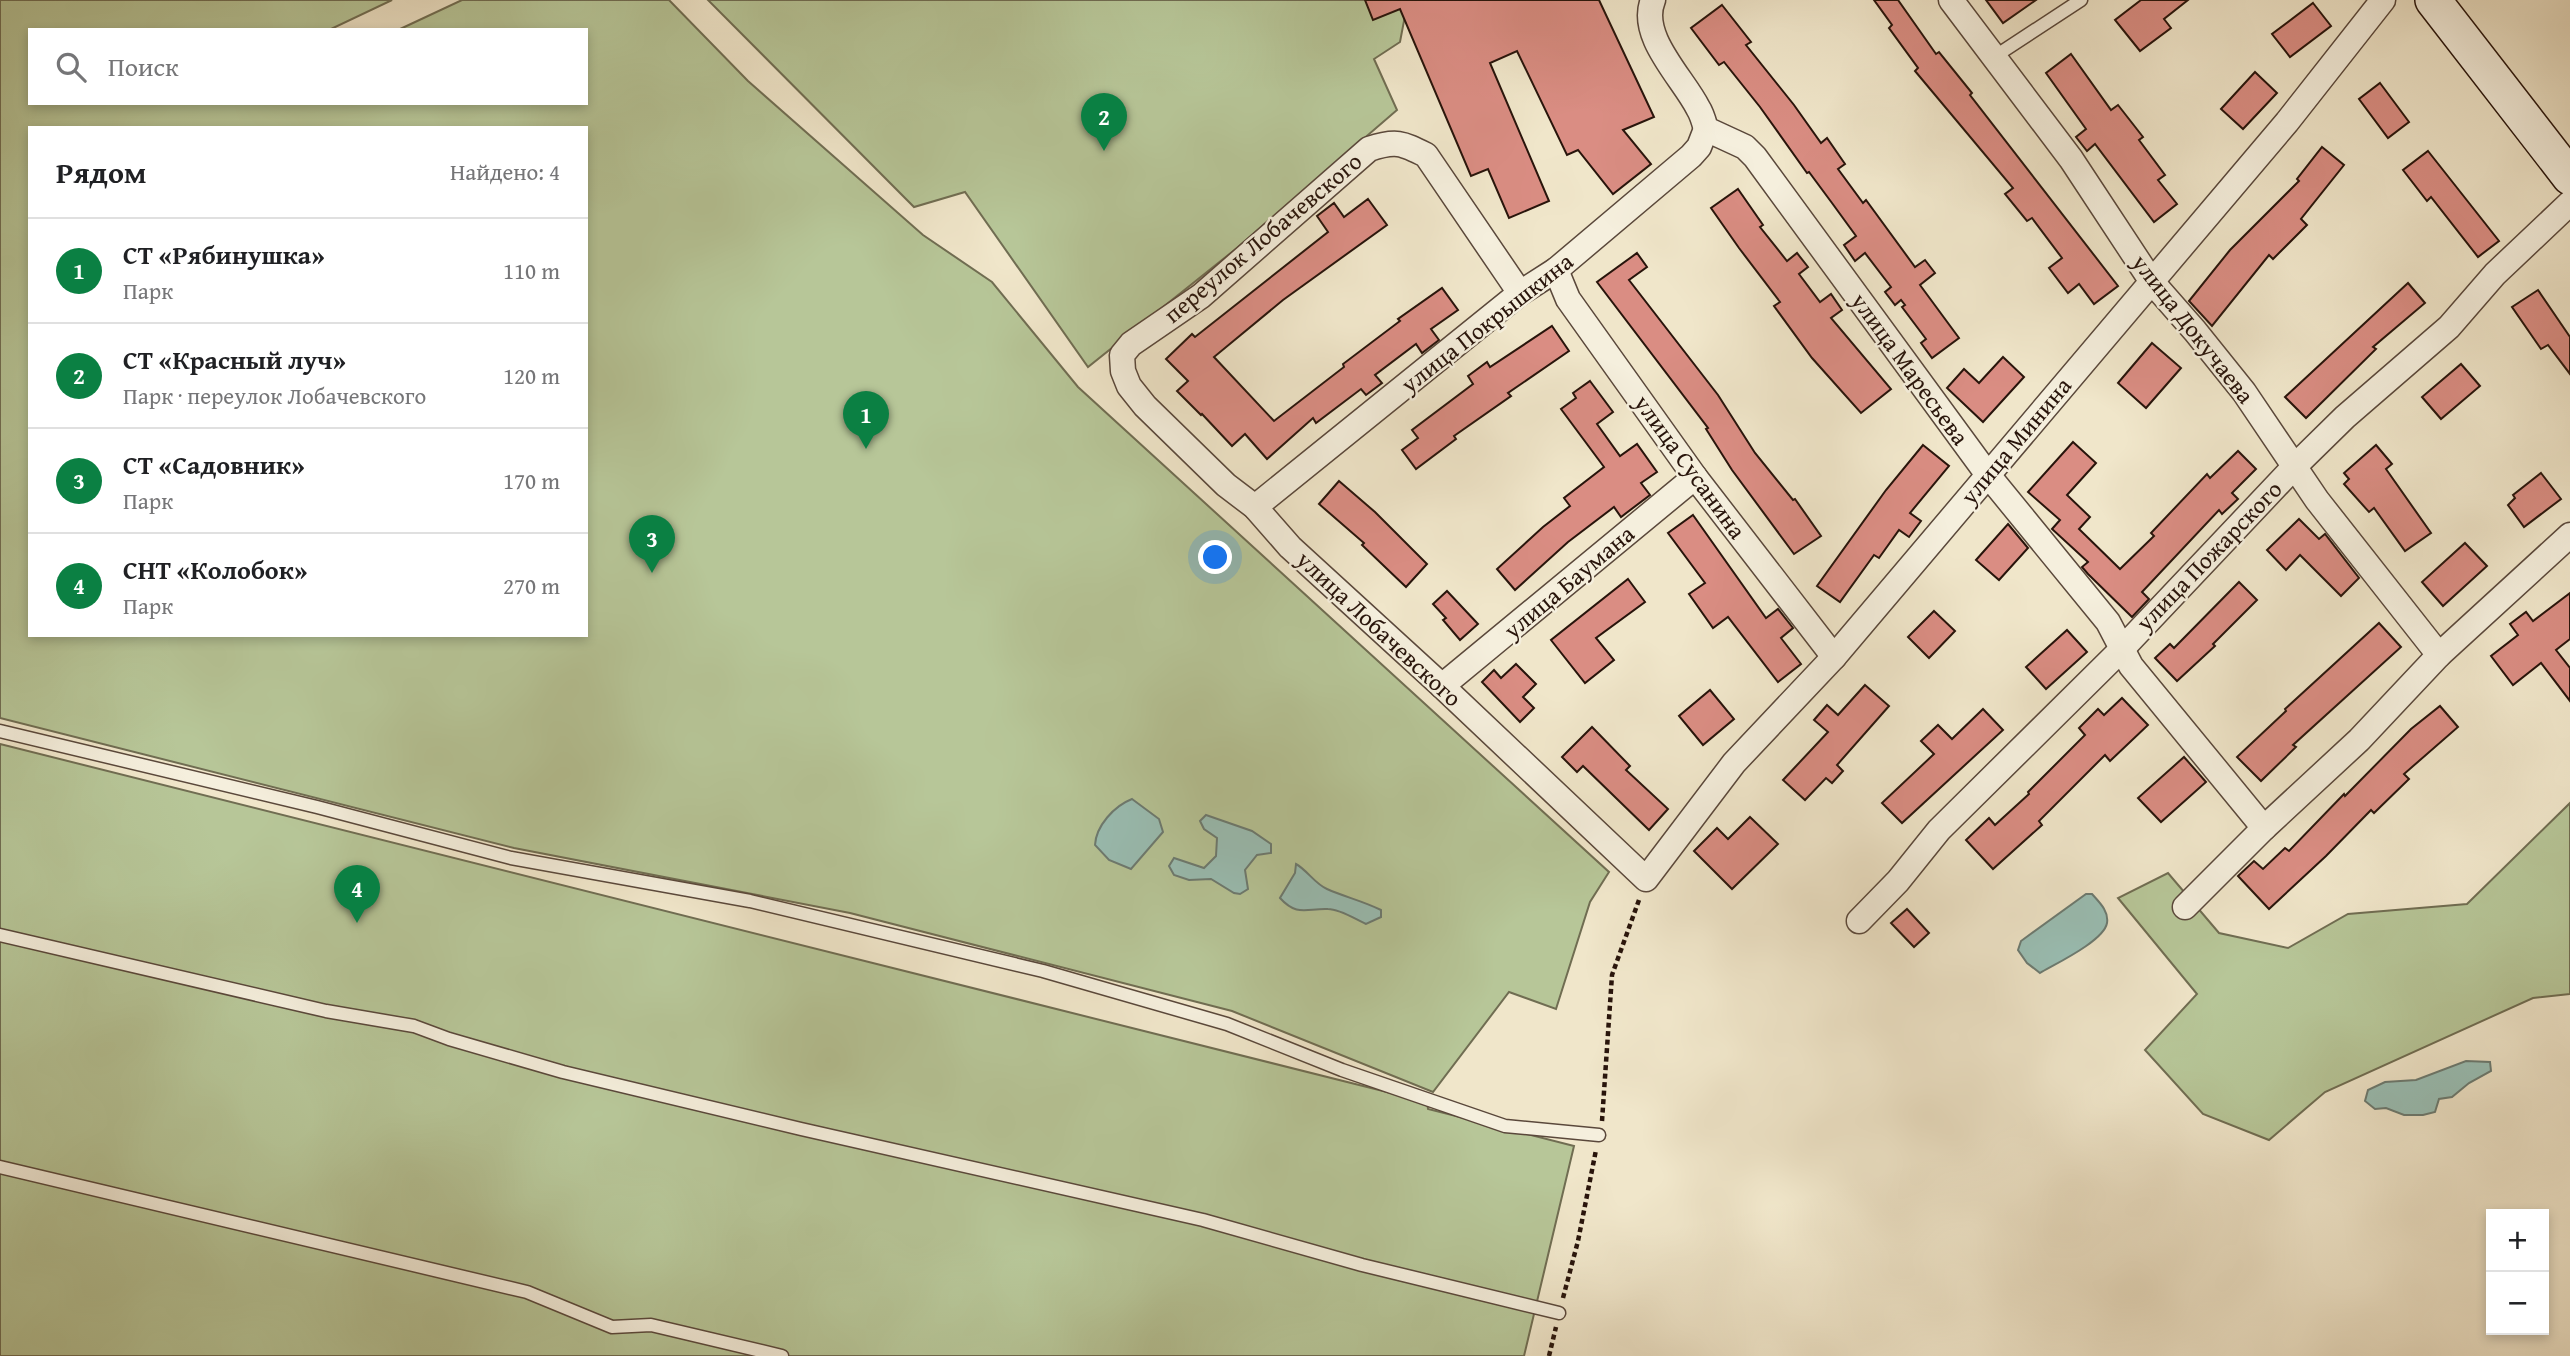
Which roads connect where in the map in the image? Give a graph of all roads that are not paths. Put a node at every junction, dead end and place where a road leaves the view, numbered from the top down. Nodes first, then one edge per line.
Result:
1 (1951, 0) edge
2 (2081, 0) edge
3 (2383, 0) edge
4 (2433, 0) edge
5 (1651, 4) edge
6 (1994, 57) junction
7 (1706, 129) junction
8 (2570, 177) edge
9 (2570, 202) edge
10 (1556, 270) junction
11 (2152, 282) junction
12 (1520, 293) junction
13 (1123, 371) joint
14 (2295, 466) junction
15 (1988, 475) junction
16 (1695, 477) junction
17 (1255, 507) junction
18 (2570, 535) edge
19 (2121, 650) junction
20 (2439, 655) junction
21 (1835, 657) junction
22 (1443, 686) junction
23 (0, 731) edge
24 (2264, 828) junction
25 (1646, 879) joint
26 (2185, 907) dead end
27 (1859, 921) dead end
28 (0, 935) edge
29 (1599, 1135) road end
30 (0, 1167) edge
31 (1559, 1313) road end
32 (782, 1356) edge

1 - 6 street, улица Докучаева
2 - 6 lane
3 - 11 street, улица Минина
4 - 8 main road
5 - 7 street
6 - 11 street, улица Докучаева
7 - 10 street, улица Покрышкина
7 - 15 street, улица Маресьева
9 - 14 street, улица Пожарского
10 - 12 street, улица Покрышкина
10 - 16 street, улица Сусанина
11 - 14 street, улица Докучаева
11 - 15 street, улица Минина
12 - 13 street, переулок Лобачевского
12 - 17 street, улица Покрышкина
13 - 17 street, улица Лобачевского
14 - 19 street, улица Пожарского
14 - 20 street, улица Докучаева
15 - 19 street, улица Маресьева
15 - 21 street, улица Минина
16 - 21 street, улица Сусанина
16 - 22 street, улица Баумана
17 - 22 street, улица Лобачевского
18 - 20 street
19 - 24 street, улица Маресьева
19 - 27 street, улица Пожарского
20 - 24 street
21 - 25 street, улица Минина
22 - 25 street, улица Лобачевского
23 - 29 lane
24 - 26 street
28 - 31 lane
30 - 32 lane

